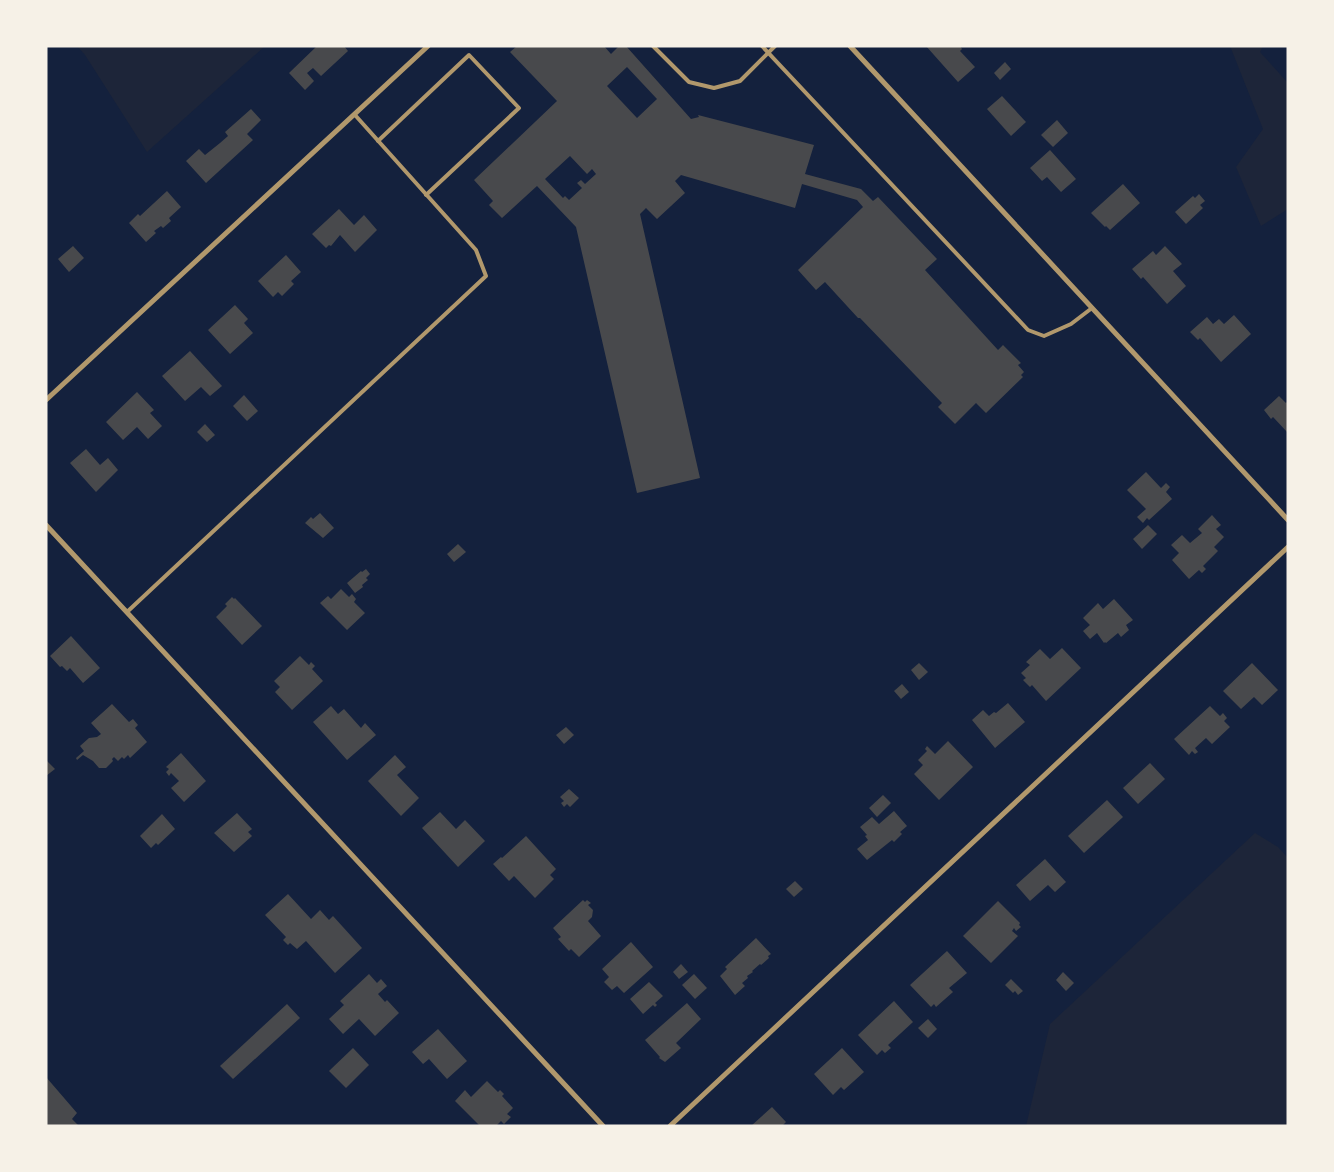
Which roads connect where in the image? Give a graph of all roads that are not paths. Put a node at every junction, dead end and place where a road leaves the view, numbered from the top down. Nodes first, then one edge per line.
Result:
1 (428, 46) edge
2 (653, 46) edge
3 (762, 46) edge
4 (775, 46) edge
5 (850, 46) edge
6 (768, 53) junction
7 (355, 115) junction
8 (378, 141) junction
9 (426, 195) junction
10 (1092, 308) junction
11 (46, 400) edge
12 (1288, 520) edge
13 (46, 525) edge
14 (1288, 547) edge
15 (127, 612) junction
16 (603, 1126) edge
17 (670, 1126) edge

1 - 7 street
2 - 6 lane
3 - 6 lane
4 - 6 lane
5 - 10 street
6 - 10 lane
7 - 8 lane
7 - 11 street
8 - 9 lane
8 - 9 lane
9 - 15 lane
10 - 12 street
13 - 15 street
14 - 17 street
15 - 16 street

